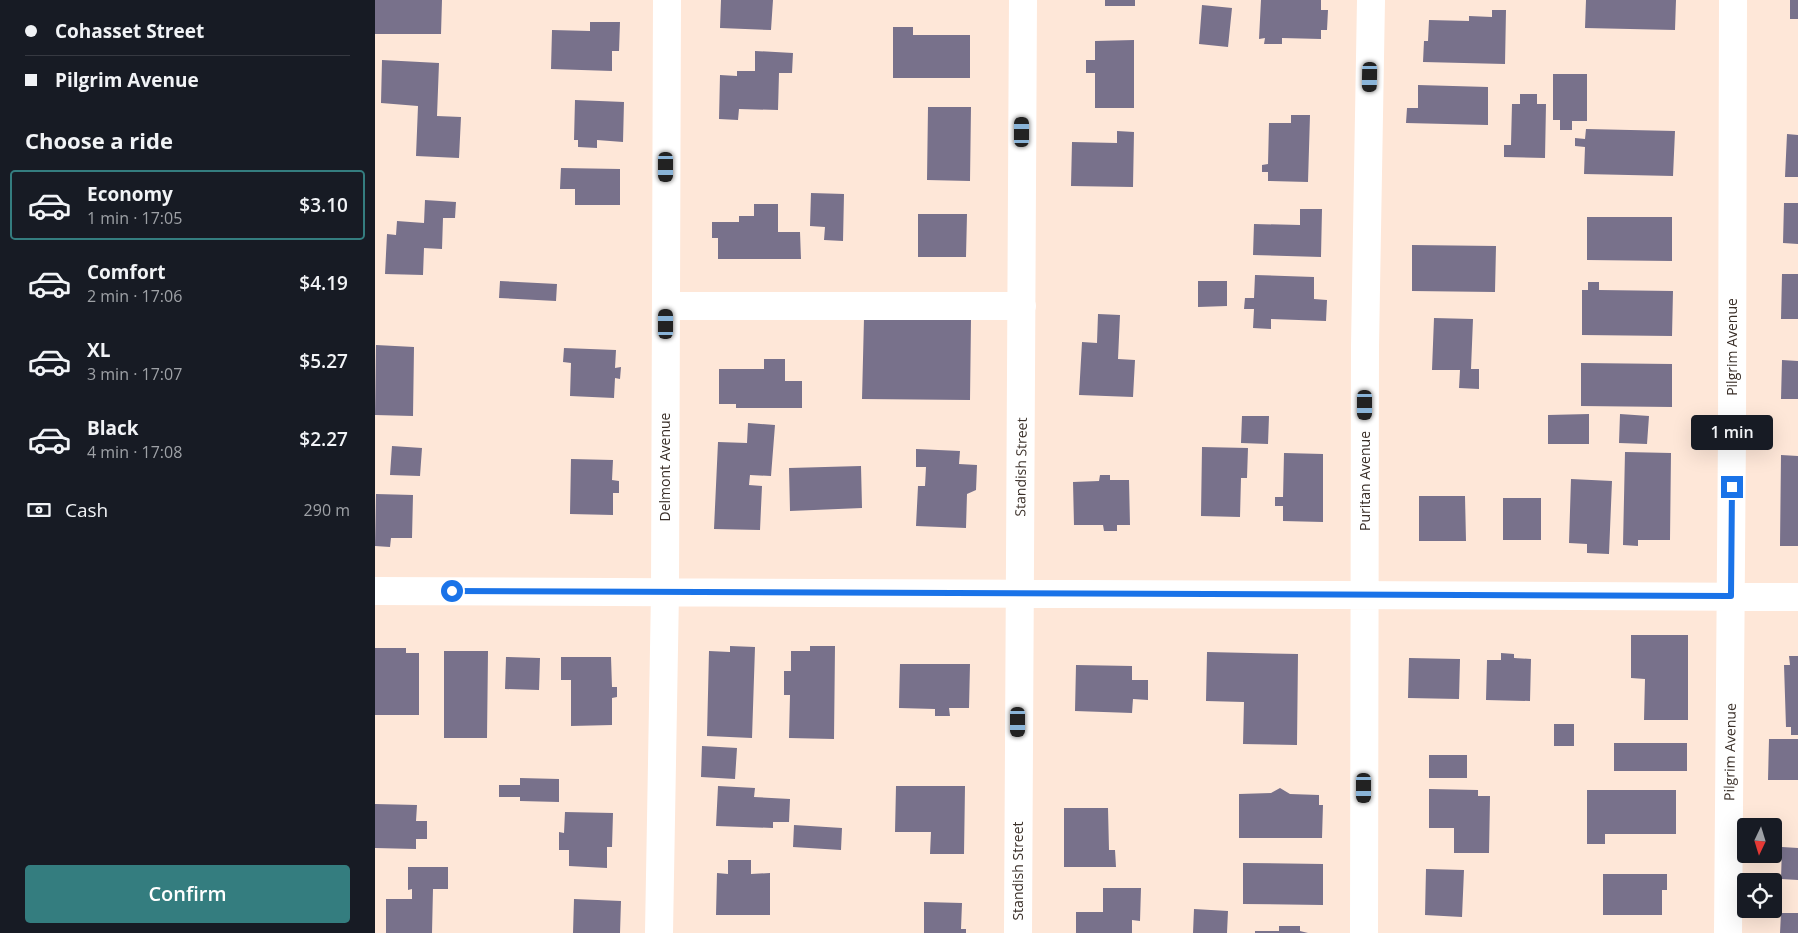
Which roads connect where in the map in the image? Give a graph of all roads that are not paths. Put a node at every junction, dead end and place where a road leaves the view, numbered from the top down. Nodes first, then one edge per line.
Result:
1 (667, 0) edge
2 (1023, 0) edge
3 (1371, 0) edge
4 (1733, 0) edge
5 (666, 306) junction
6 (1022, 306) junction
7 (375, 591) edge
8 (665, 592) junction
9 (1019, 592) junction
10 (1365, 595) junction
11 (1731, 596) junction
12 (1798, 597) edge
13 (659, 933) edge
14 (1018, 933) edge
15 (1364, 933) edge
16 (1728, 933) edge

1 - 5 street, Delmont Avenue
2 - 6 street, Standish Street
3 - 10 street, Puritan Avenue
4 - 11 street, Pilgrim Avenue
5 - 6 street
5 - 8 street, Delmont Avenue
6 - 9 street, Standish Street
7 - 8 street
8 - 9 street
8 - 13 street, Delmont Avenue
9 - 10 street
9 - 14 street, Standish Street
10 - 11 street
10 - 15 street, Puritan Avenue
11 - 12 street
11 - 16 street, Pilgrim Avenue

